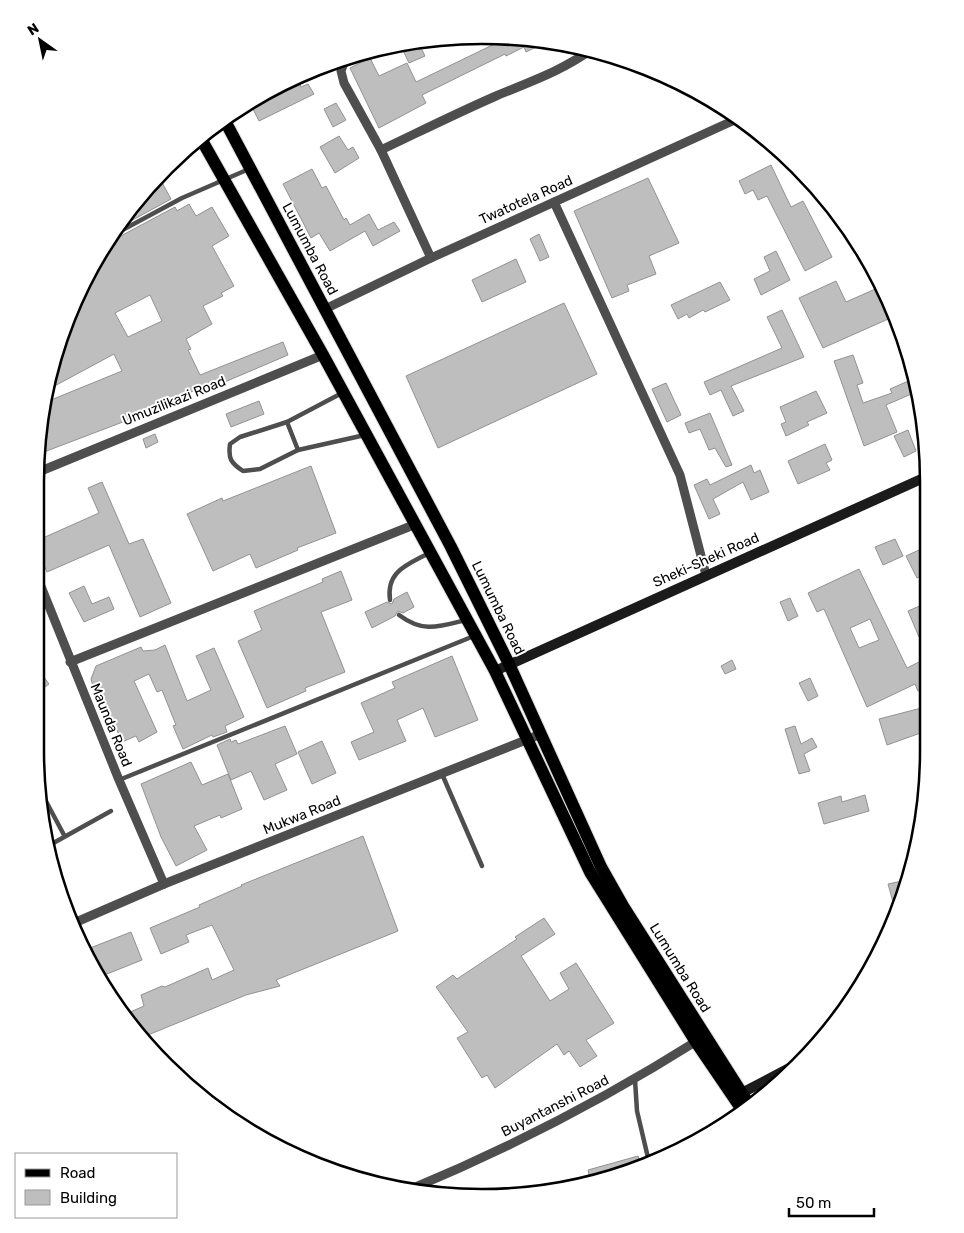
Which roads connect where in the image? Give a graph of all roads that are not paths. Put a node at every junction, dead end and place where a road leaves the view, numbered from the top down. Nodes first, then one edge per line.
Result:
1 (583, 56) edge
2 (343, 67) edge
3 (731, 122) edge
4 (227, 126) edge
5 (204, 144) edge
6 (381, 150) junction
7 (250, 168) junction
8 (223, 180) junction
9 (554, 202) junction
10 (125, 229) edge
11 (431, 258) junction
12 (325, 309) junction
13 (323, 355) junction
14 (343, 392) junction
15 (288, 422) junction
16 (366, 435) junction
17 (298, 450) junction
18 (44, 470) edge
19 (920, 480) edge
20 (416, 524) junction
21 (431, 552) junction
22 (706, 575) junction
23 (44, 595) edge
24 (390, 600) dead end
25 (398, 615) dead end
26 (467, 620) junction
27 (476, 636) junction
28 (70, 662) junction
29 (509, 664) junction
30 (495, 671) junction
31 (535, 737) junction
32 (442, 774) junction
33 (119, 780) junction
34 (47, 802) edge
35 (111, 811) dead end
36 (64, 835) junction
37 (54, 842) edge
38 (482, 866) dead end
39 (164, 884) junction
40 (78, 922) edge
41 (701, 1040) junction
42 (778, 1074) edge
43 (635, 1080) junction
44 (737, 1095) junction
45 (745, 1102) edge
46 (741, 1105) edge
47 (648, 1157) edge
48 (420, 1185) edge

1 - 6 street
2 - 6 street
3 - 9 street, Twatotela Road
4 - 7 main road, Lumumba Road
5 - 8 main road, Lumumba Road
6 - 11 street
7 - 8 lane
7 - 12 main road, Lumumba Road
8 - 10 lane
8 - 13 main road, Lumumba Road
9 - 11 street, Twatotela Road
9 - 22 street
11 - 12 street, Twatotela Road
12 - 29 main road, Lumumba Road
13 - 14 main road, Lumumba Road
13 - 18 street, Umuzilikazi Road
14 - 15 lane
14 - 16 main road, Lumumba Road
15 - 17 lane
15 - 17 lane
16 - 17 lane
16 - 20 main road, Lumumba Road
19 - 22 street, Sheki-Sheki Road
20 - 21 main road, Lumumba Road
20 - 28 street
21 - 24 lane
21 - 26 main road, Lumumba Road
22 - 29 street, Sheki-Sheki Road
23 - 28 street, Maunda Road
25 - 26 lane
26 - 27 main road, Lumumba Road
27 - 30 main road, Lumumba Road
27 - 33 lane
28 - 33 street, Maunda Road
29 - 30 street, Sheki-Sheki Road
29 - 31 main road, Lumumba Road
30 - 31 main road, Lumumba Road
31 - 32 street, Mukwa Road
31 - 41 main road, Lumumba Road
32 - 38 lane
32 - 39 street, Mukwa Road
33 - 39 street, Maunda Road
34 - 36 lane
35 - 36 lane
36 - 37 lane
39 - 40 street, Mukwa Road
41 - 43 street, Buyantanshi Road
41 - 44 main road, Lumumba Road
42 - 44 street
43 - 47 lane
43 - 48 street, Buyantanshi Road
44 - 45 main road, Lumumba Road
44 - 46 main road, Lumumba Road

